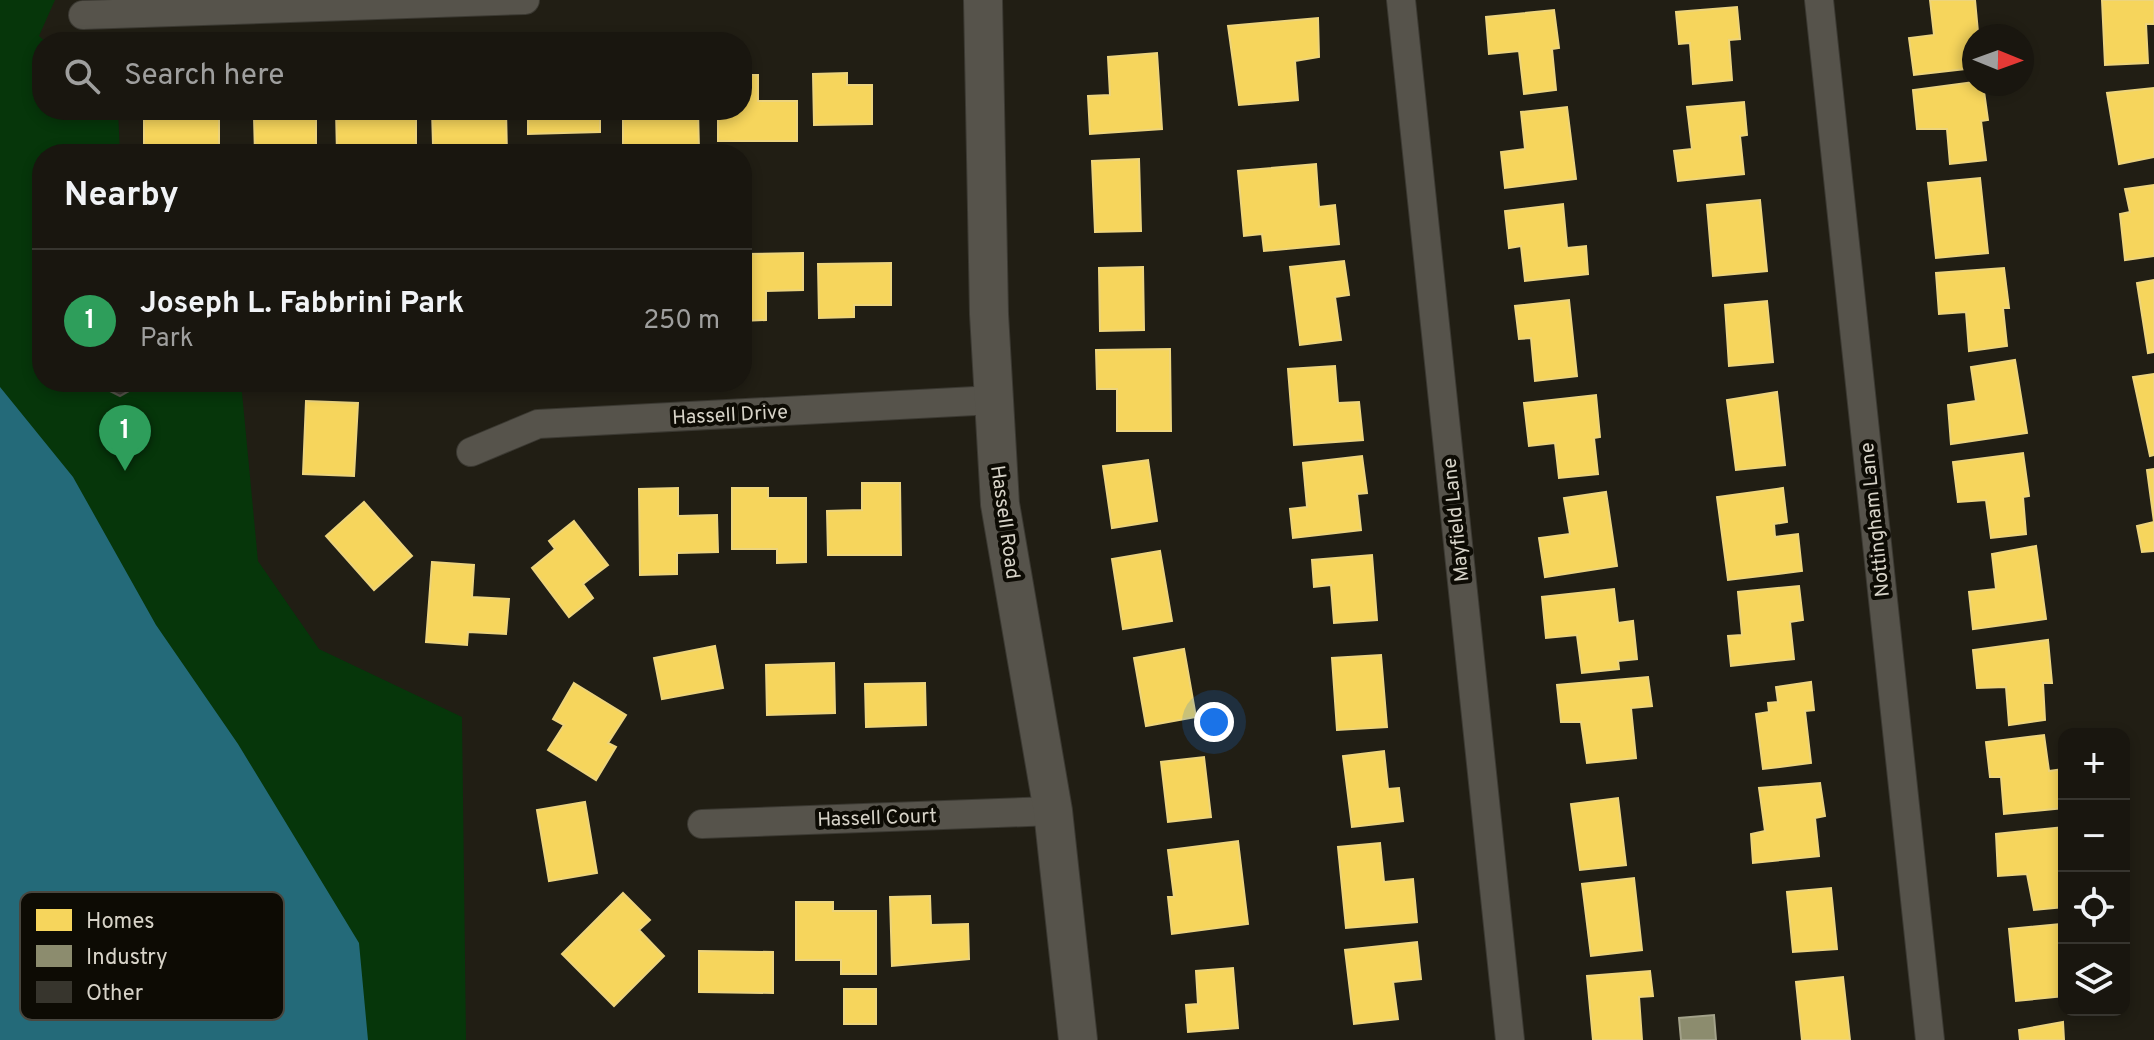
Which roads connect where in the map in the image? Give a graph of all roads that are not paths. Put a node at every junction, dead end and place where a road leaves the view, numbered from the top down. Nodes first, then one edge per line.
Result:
1 (525, 0) edge
2 (983, 0) edge
3 (1401, 0) edge
4 (1819, 0) edge
5 (83, 15) dead end
6 (994, 400) junction
7 (471, 452) dead end
8 (1053, 811) junction
9 (702, 824) dead end
10 (1078, 1040) edge
11 (1510, 1040) edge
12 (1930, 1040) edge

1 - 5 street
2 - 6 street, Hassell Road
3 - 11 street, Mayfield Lane
4 - 12 street, Nottingham Lane
6 - 7 street, Hassell Drive
6 - 8 street, Hassell Road
8 - 9 street, Hassell Court
8 - 10 street, Hassell Road

